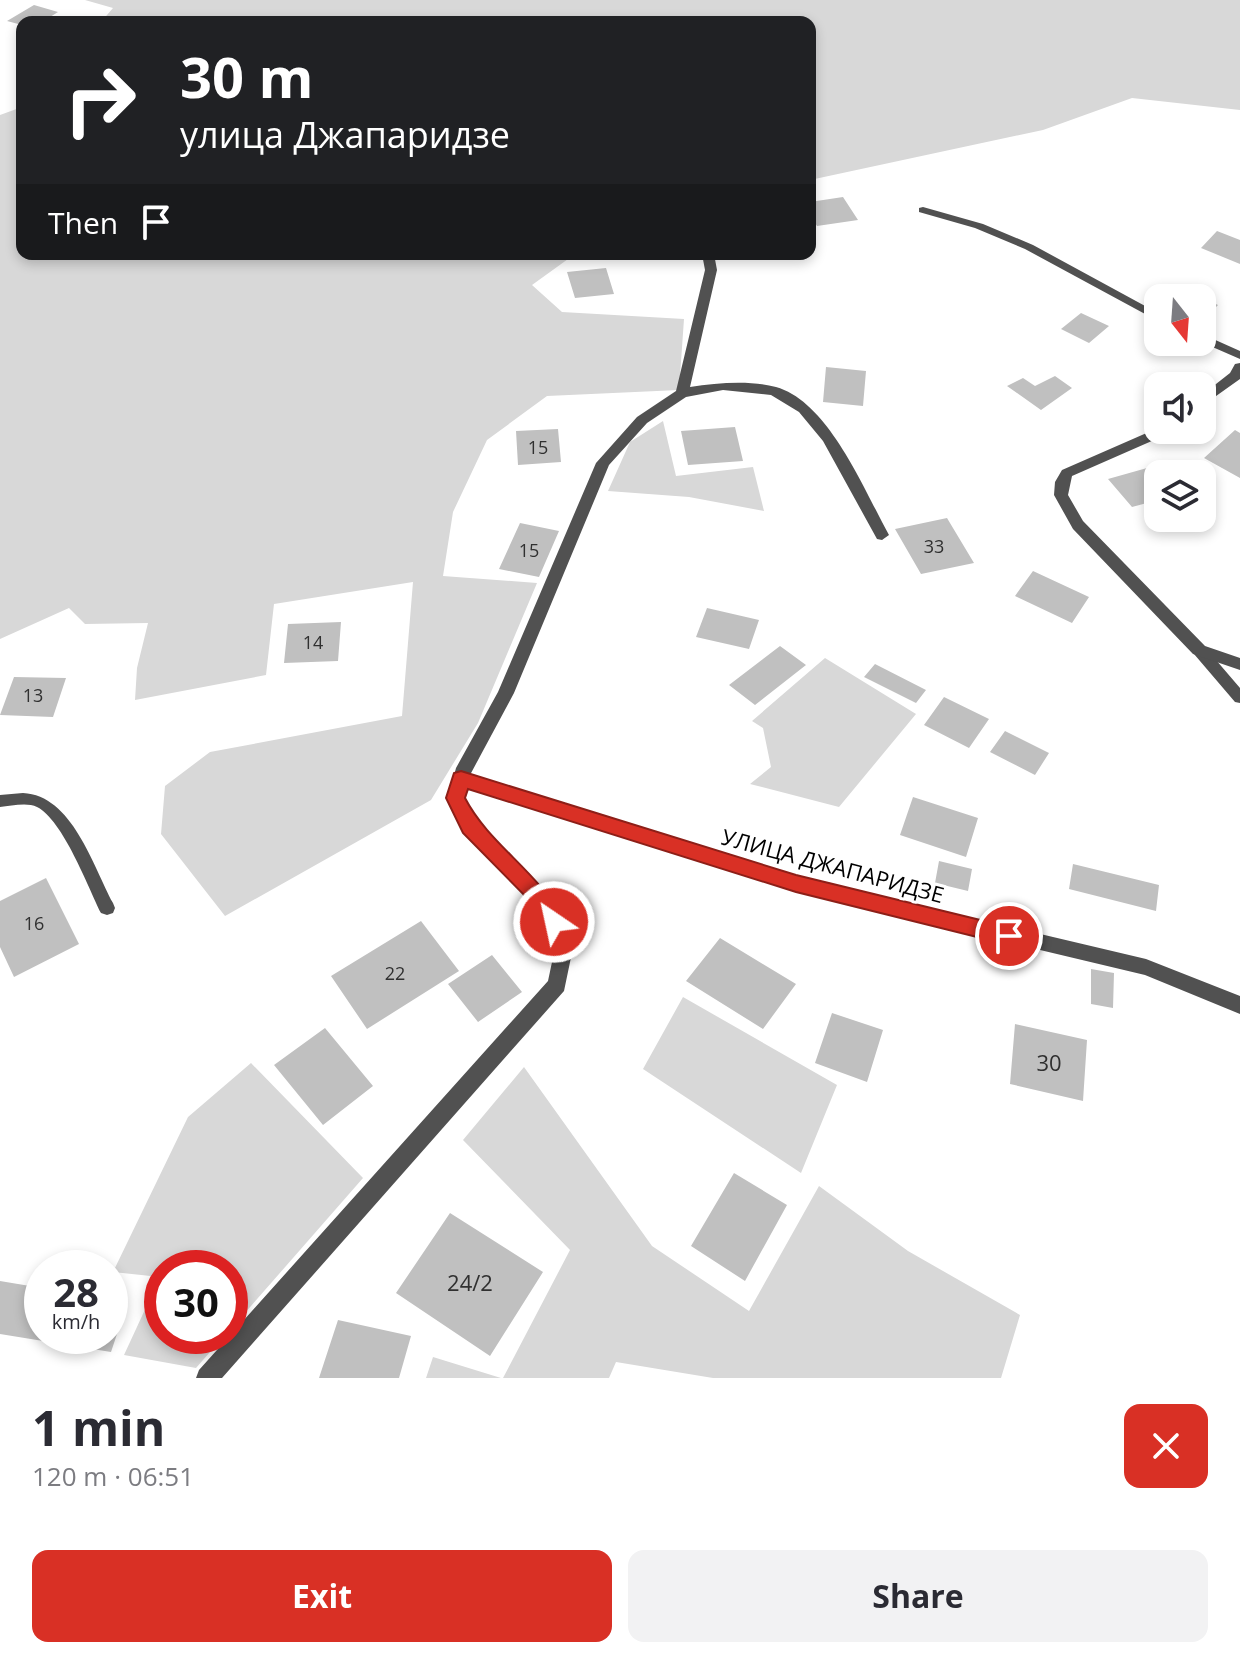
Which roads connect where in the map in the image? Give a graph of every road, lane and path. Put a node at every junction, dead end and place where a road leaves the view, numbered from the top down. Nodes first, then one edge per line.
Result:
1 (923, 210) dead end
2 (709, 260) edge
3 (1144, 310) edge
4 (1216, 344) edge
5 (1240, 355) edge
6 (1240, 367) edge
7 (1216, 391) edge
8 (682, 393) junction
9 (1144, 439) edge
10 (882, 535) dead end
11 (1199, 650) junction
12 (1240, 664) edge
13 (1240, 698) edge
14 (461, 779) junction
15 (0, 801) edge
16 (107, 908) dead end
17 (1240, 1005) edge
18 (207, 1378) edge

1 - 3 lane
2 - 8 street
4 - 5 lane
6 - 7 street
8 - 10 street
8 - 14 street
9 - 11 street
11 - 12 street
11 - 13 lane
14 - 17 street, УЛИЦА ДЖАПАРИДЗЕ
14 - 18 street
15 - 16 lane

